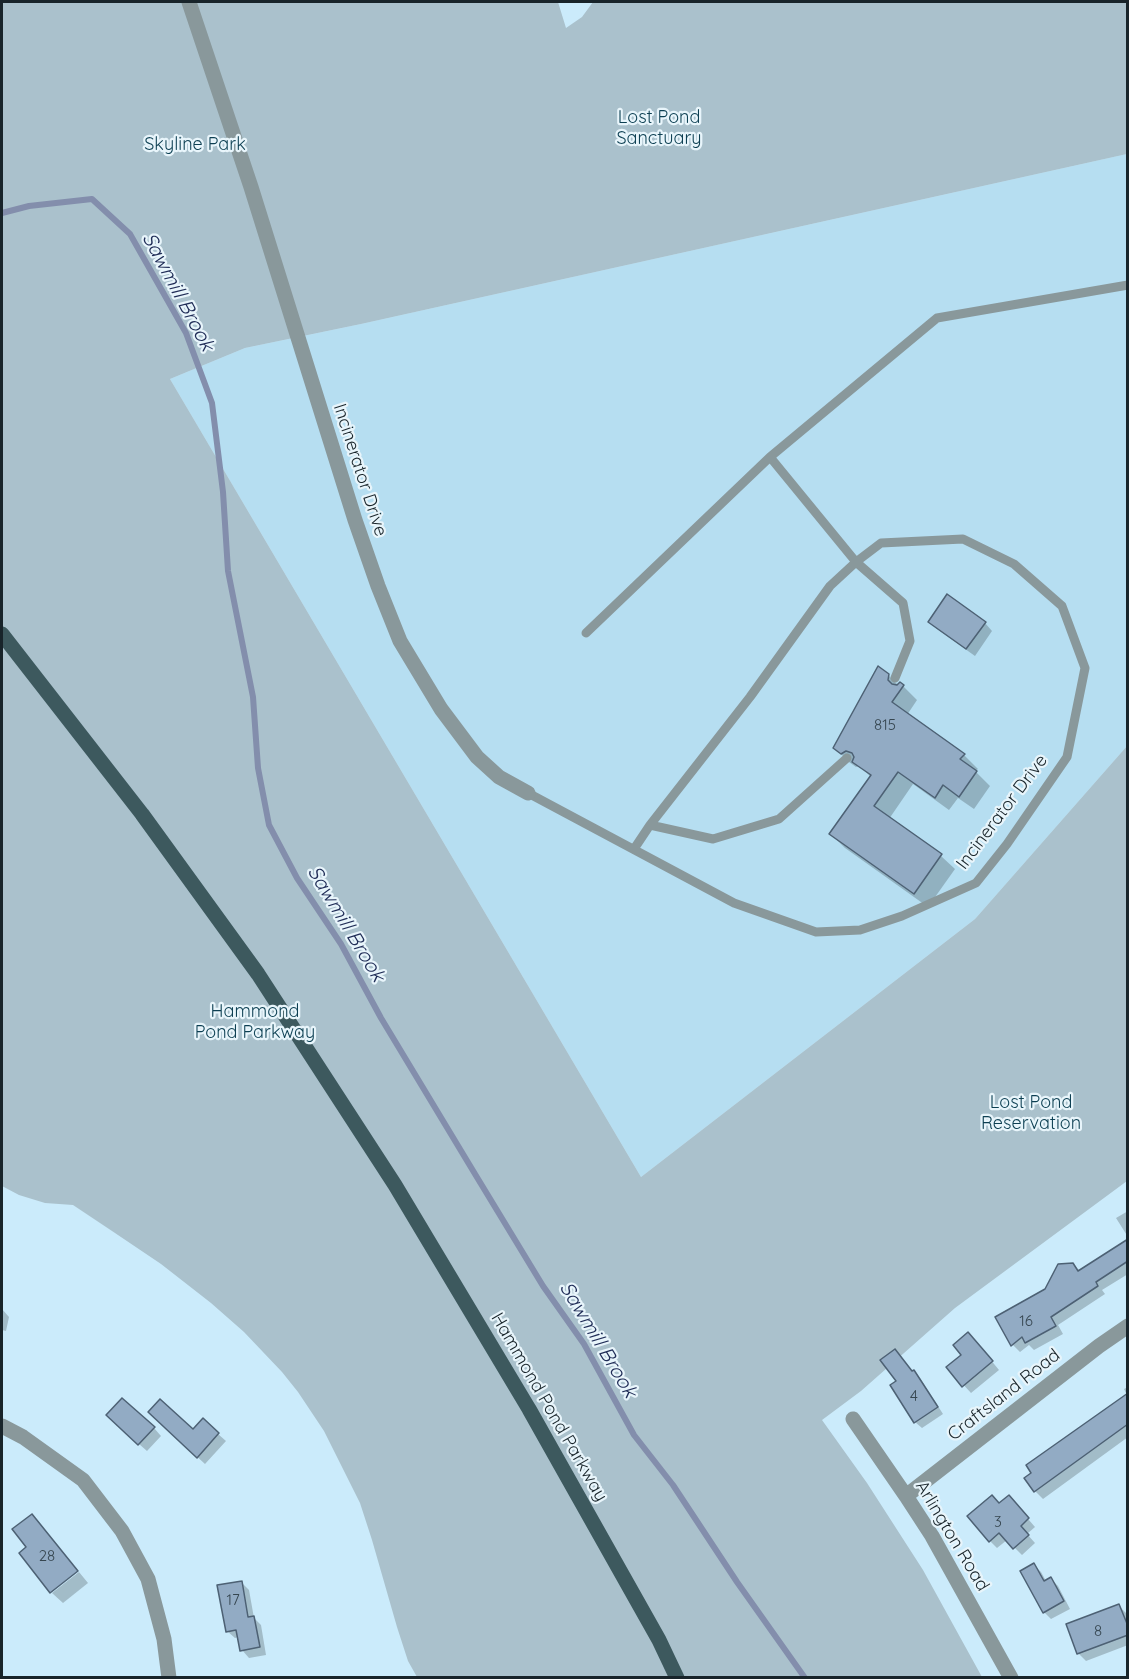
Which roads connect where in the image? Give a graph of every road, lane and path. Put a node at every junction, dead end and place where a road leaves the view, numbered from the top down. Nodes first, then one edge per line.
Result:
1 (189, 2) edge
2 (1128, 285) edge
3 (770, 457) junction
4 (856, 562) junction
5 (586, 633) dead end
6 (2, 634) edge
7 (895, 678) dead end
8 (847, 758) dead end
9 (528, 793) joint
10 (650, 825) junction
11 (634, 849) junction
12 (1128, 1326) edge
13 (853, 1419) dead end
14 (2, 1426) edge
15 (906, 1496) junction
16 (169, 1677) edge
17 (677, 1677) edge
18 (1011, 1677) edge

1 - 9 street, Incinerator Drive
2 - 3 lane
3 - 4 lane
3 - 5 lane
4 - 7 lane
4 - 10 lane, Incinerator Drive
4 - 11 lane, Incinerator Drive
6 - 17 main road, Hammond Pond Parkway
8 - 10 lane
9 - 11 lane, Incinerator Drive
10 - 11 lane, Incinerator Drive
12 - 15 street, Craftsland Road
13 - 15 street, Arlington Road
14 - 16 street
15 - 18 street, Arlington Road

